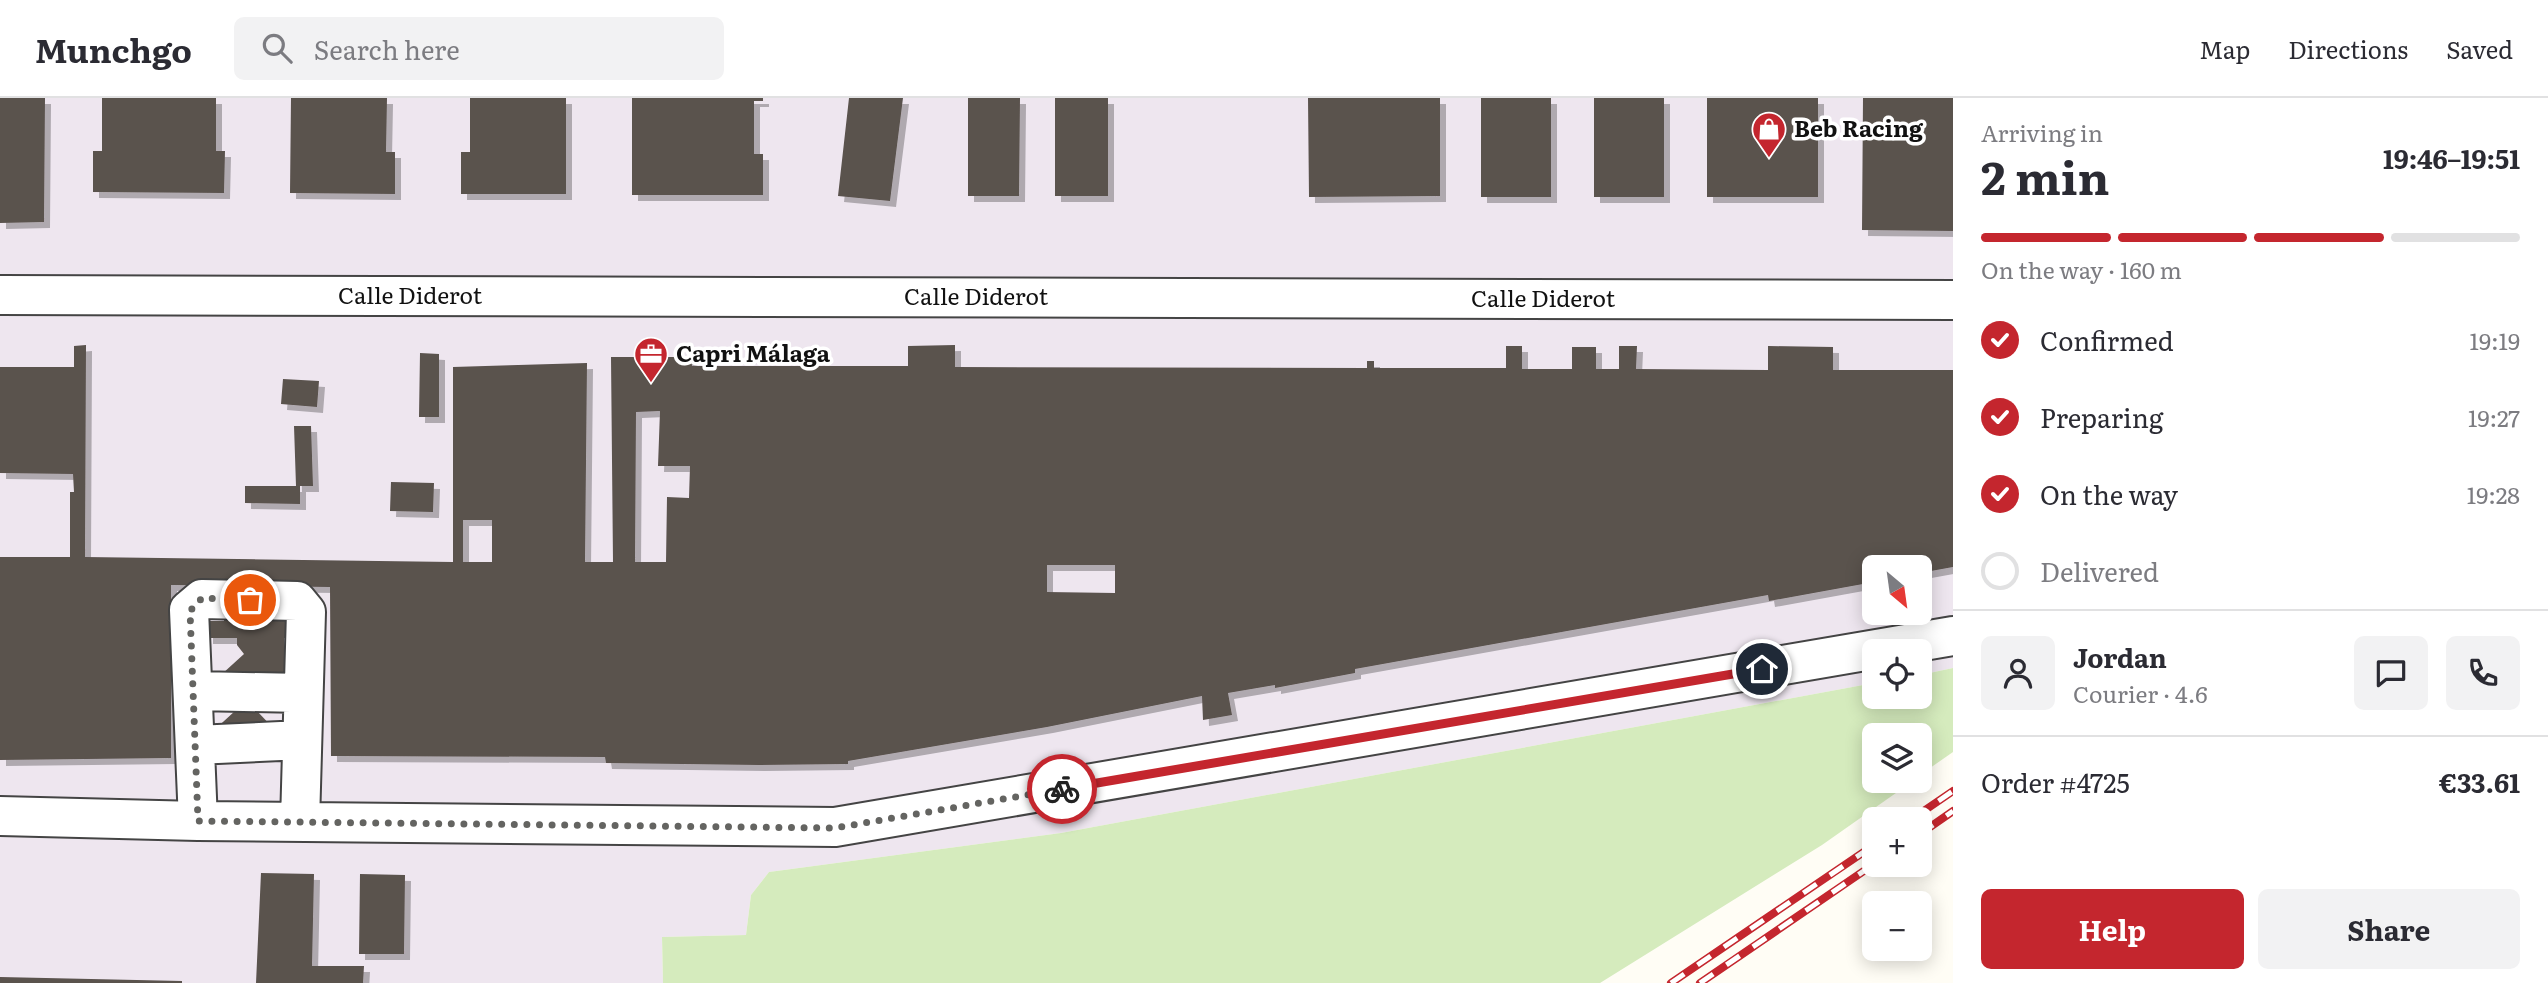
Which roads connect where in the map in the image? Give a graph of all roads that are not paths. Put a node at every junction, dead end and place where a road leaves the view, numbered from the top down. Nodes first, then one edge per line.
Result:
1 (0, 295) edge
2 (1953, 300) edge
3 (1953, 636) edge
4 (194, 691) junction
5 (303, 693) junction
6 (302, 740) junction
7 (196, 745) junction
8 (0, 816) edge
9 (198, 821) junction
10 (300, 822) junction

1 - 2 street, Calle Diderot
3 - 10 street
4 - 5 street
4 - 5 street
4 - 7 street
5 - 6 street
6 - 7 street
6 - 10 street
7 - 9 street
8 - 9 street
9 - 10 street

